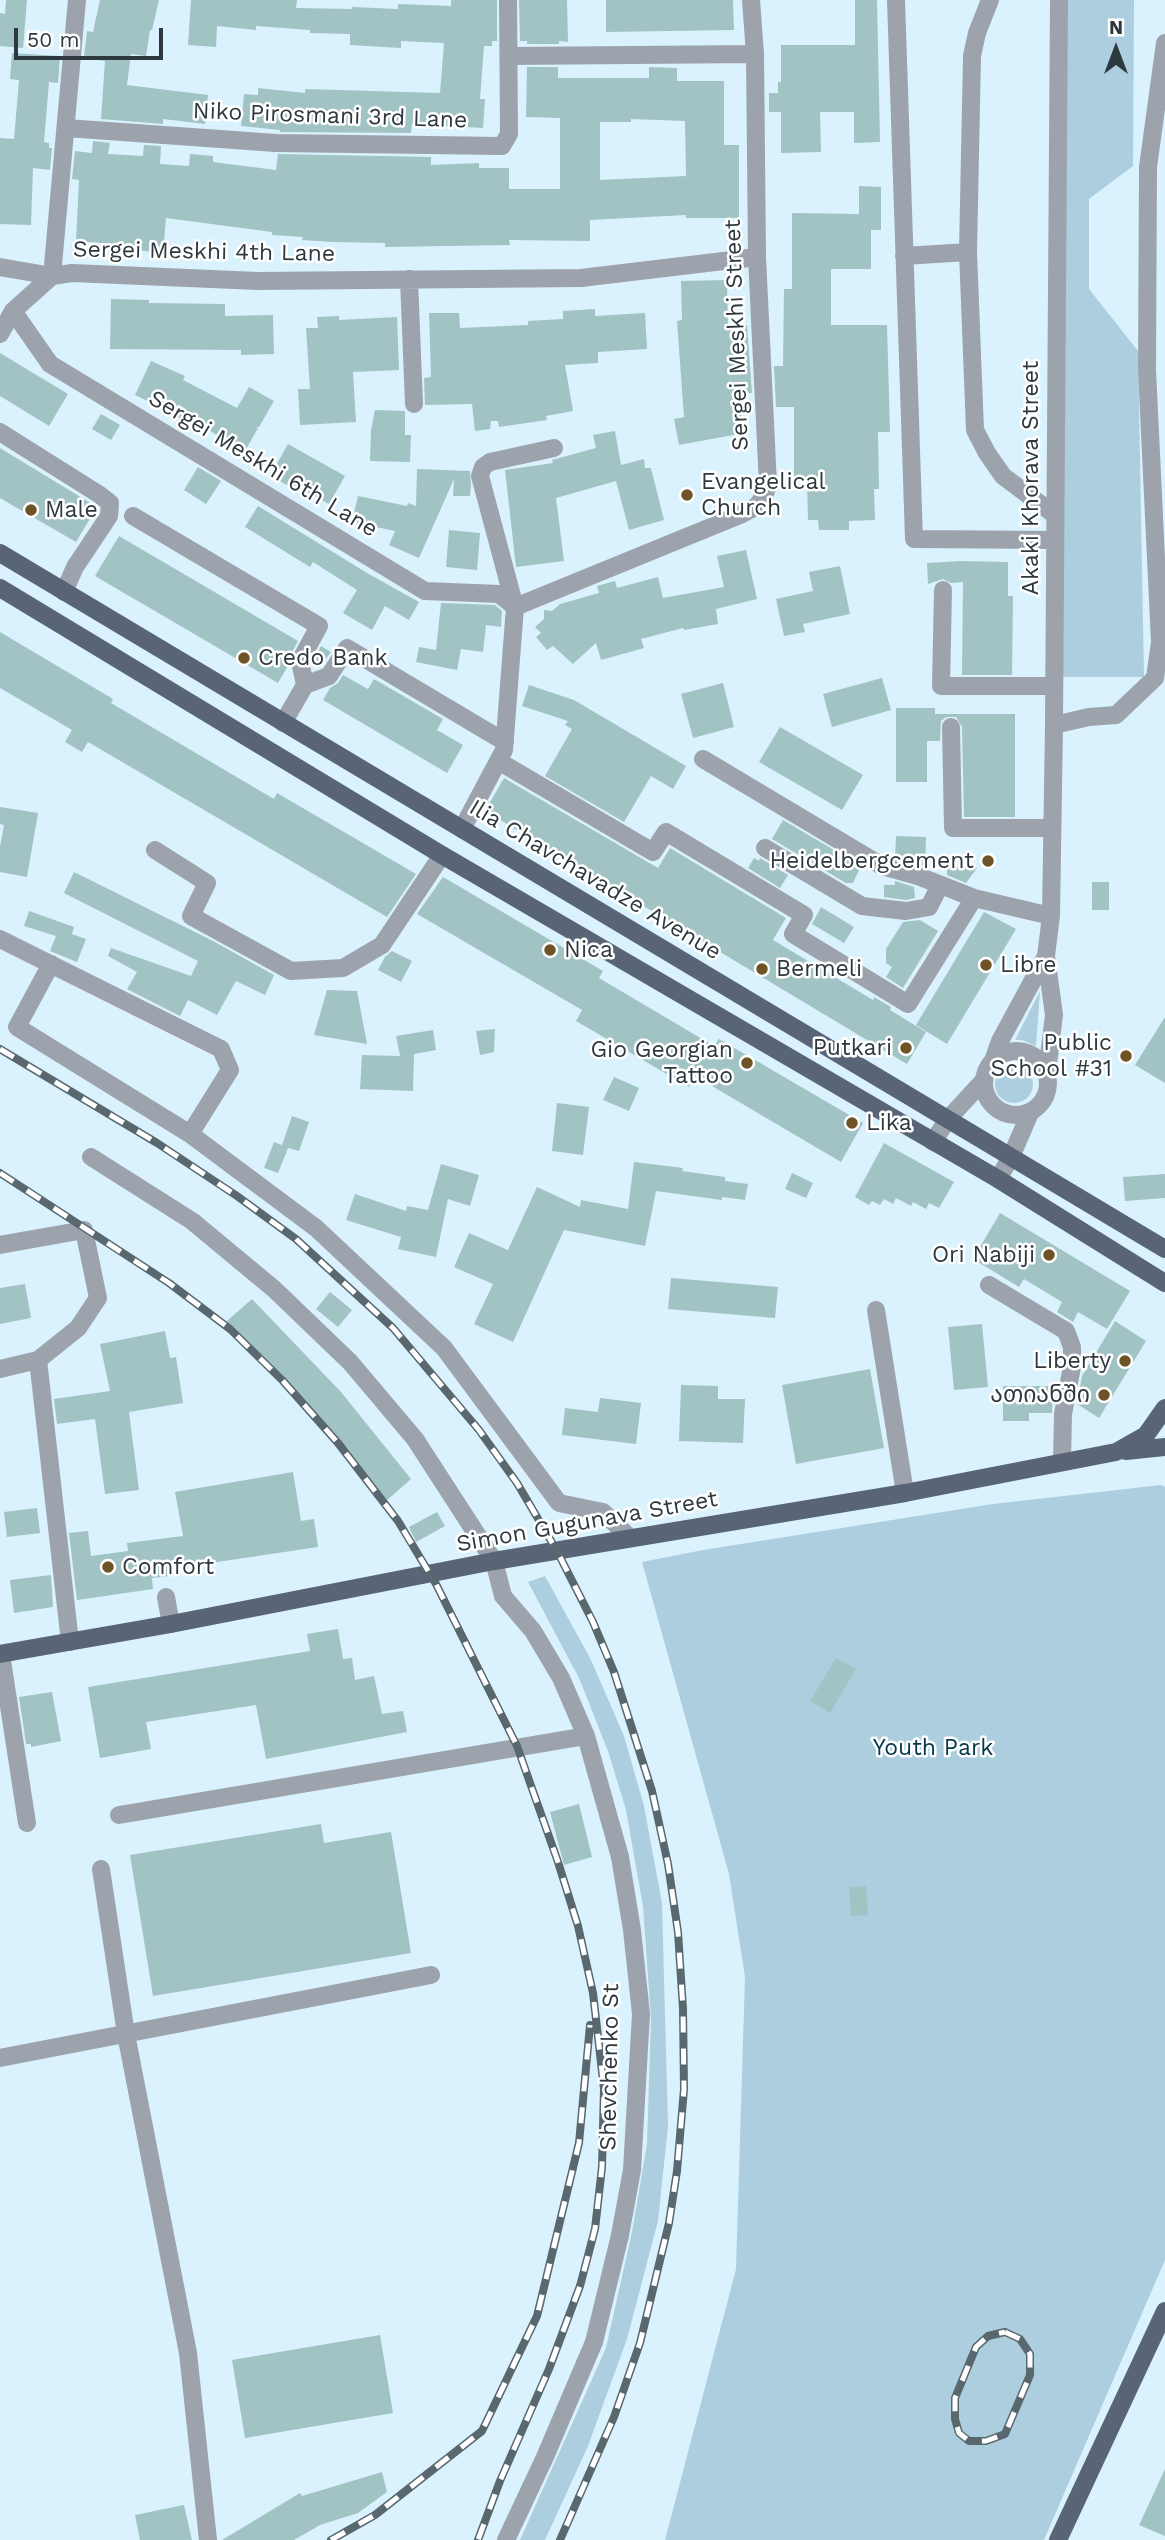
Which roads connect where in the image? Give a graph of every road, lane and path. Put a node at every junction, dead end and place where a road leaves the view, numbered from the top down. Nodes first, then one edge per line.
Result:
1 (77, 0) edge
2 (508, 0) edge
3 (751, 0) edge
4 (896, 0) edge
5 (989, 0) edge
6 (1059, 0) edge
7 (1165, 43) edge
8 (755, 54) junction
9 (509, 56) junction
10 (66, 128) junction
11 (968, 252) junction
12 (904, 256) junction
13 (757, 257) junction
14 (0, 267) edge
15 (52, 276) junction
16 (409, 279) junction
17 (13, 311) junction
18 (0, 334) edge
19 (414, 404) dead end
20 (0, 432) edge
21 (554, 448) dead end
22 (1055, 515) junction
23 (133, 516) dead end
24 (1054, 540) junction
25 (0, 553) edge
26 (1161, 571) edge
27 (0, 588) edge
28 (943, 590) dead end
29 (64, 592) junction
30 (515, 607) junction
31 (305, 685) junction
32 (1054, 686) junction
33 (283, 723) junction
34 (1054, 725) junction
35 (951, 727) dead end
36 (505, 742) junction
37 (703, 759) dead end
38 (500, 762) junction
39 (1052, 828) junction
40 (462, 830) junction
41 (765, 848) dead end
42 (155, 850) dead end
43 (442, 855) junction
44 (940, 885) junction
45 (974, 898) junction
46 (1051, 916) junction
47 (0, 939) edge
48 (1046, 956) junction
49 (51, 964) junction
50 (994, 1058) junction
51 (1047, 1072) junction
52 (984, 1080) junction
53 (1030, 1113) junction
54 (948, 1119) junction
55 (190, 1134) junction
56 (933, 1142) junction
57 (91, 1157) dead end
58 (1011, 1157) junction
59 (998, 1179) junction
60 (0, 1245) edge
61 (1165, 1249) edge
62 (1165, 1283) edge
63 (989, 1285) dead end
64 (876, 1310) dead end
65 (38, 1360) junction
66 (0, 1369) edge
67 (1165, 1408) edge
68 (1165, 1447) edge
69 (1116, 1452) junction
70 (1062, 1461) junction
71 (905, 1493) junction
72 (630, 1538) junction
73 (494, 1561) junction
74 (166, 1597) dead end
75 (171, 1624) junction
76 (70, 1643) junction
77 (0, 1654) edge
78 (586, 1736) junction
79 (119, 1815) dead end
80 (27, 1823) dead end
81 (101, 1869) dead end
82 (431, 1975) dead end
83 (126, 2034) junction
84 (0, 2058) edge
85 (1165, 2311) edge
86 (208, 2540) edge
87 (506, 2540) edge
88 (1058, 2540) edge

1 - 10 street
2 - 9 street
3 - 8 street, Sergei Meskhi Street
4 - 12 street
5 - 11 street
6 - 22 street, Akaki Khorava Street
7 - 26 street
8 - 9 street
8 - 13 street, Sergei Meskhi Street
9 - 10 street, Niko Pirosmani 3rd Lane
10 - 15 street
11 - 12 street
11 - 22 street
12 - 24 street
13 - 16 street, Sergei Meskhi 4th Lane
13 - 30 street, Sergei Meskhi Street
14 - 15 street, Sergei Meskhi 4th Lane
15 - 16 street, Sergei Meskhi 4th Lane
15 - 17 street
16 - 19 street
17 - 18 street
17 - 30 street, Sergei Meskhi 6th Lane
20 - 29 street
21 - 30 street
22 - 24 street, Akaki Khorava Street
23 - 31 street
24 - 32 street, Akaki Khorava Street
25 - 29 main road, Ilia Chavchavadze Avenue
26 - 34 street
27 - 43 main road
28 - 32 street
29 - 33 main road, Ilia Chavchavadze Avenue
30 - 36 street
31 - 33 street
31 - 36 street
32 - 34 street, Akaki Khorava Street
33 - 40 main road, Ilia Chavchavadze Avenue
34 - 39 street, Akaki Khorava Street
35 - 39 street
36 - 38 street
37 - 44 street
38 - 40 street
38 - 45 street
39 - 46 street, Akaki Khorava Street
40 - 54 main road, Ilia Chavchavadze Avenue
41 - 44 street
42 - 43 street
43 - 56 main road
44 - 45 street
45 - 46 street
46 - 48 street, Akaki Khorava Street
47 - 49 street
48 - 50 street, Akaki Khorava Street
48 - 51 street, Akaki Khorava Street
49 - 55 street
49 - 55 street
50 - 51 street
50 - 52 street
51 - 53 street
52 - 53 street
52 - 54 street
53 - 58 street
54 - 56 street
54 - 58 main road, Ilia Chavchavadze Avenue
55 - 72 street
56 - 59 main road
57 - 73 street, Shevchenko St
58 - 59 street
58 - 61 main road, Ilia Chavchavadze Avenue
59 - 62 main road
60 - 65 street
63 - 70 street
64 - 71 street
65 - 66 street
65 - 76 street
67 - 69 main road, Simon Gugunava Street
68 - 69 main road
69 - 70 main road, Simon Gugunava Street
70 - 71 main road, Simon Gugunava Street
71 - 72 main road, Simon Gugunava Street
72 - 73 main road, Simon Gugunava Street
73 - 75 main road, Simon Gugunava Street
73 - 78 street, Shevchenko St
74 - 75 street
75 - 76 main road, Simon Gugunava Street
76 - 77 main road, Simon Gugunava Street
77 - 80 street
78 - 79 street
78 - 87 street, Shevchenko St
81 - 83 street
82 - 83 street
83 - 84 street
83 - 86 street
85 - 88 main road

